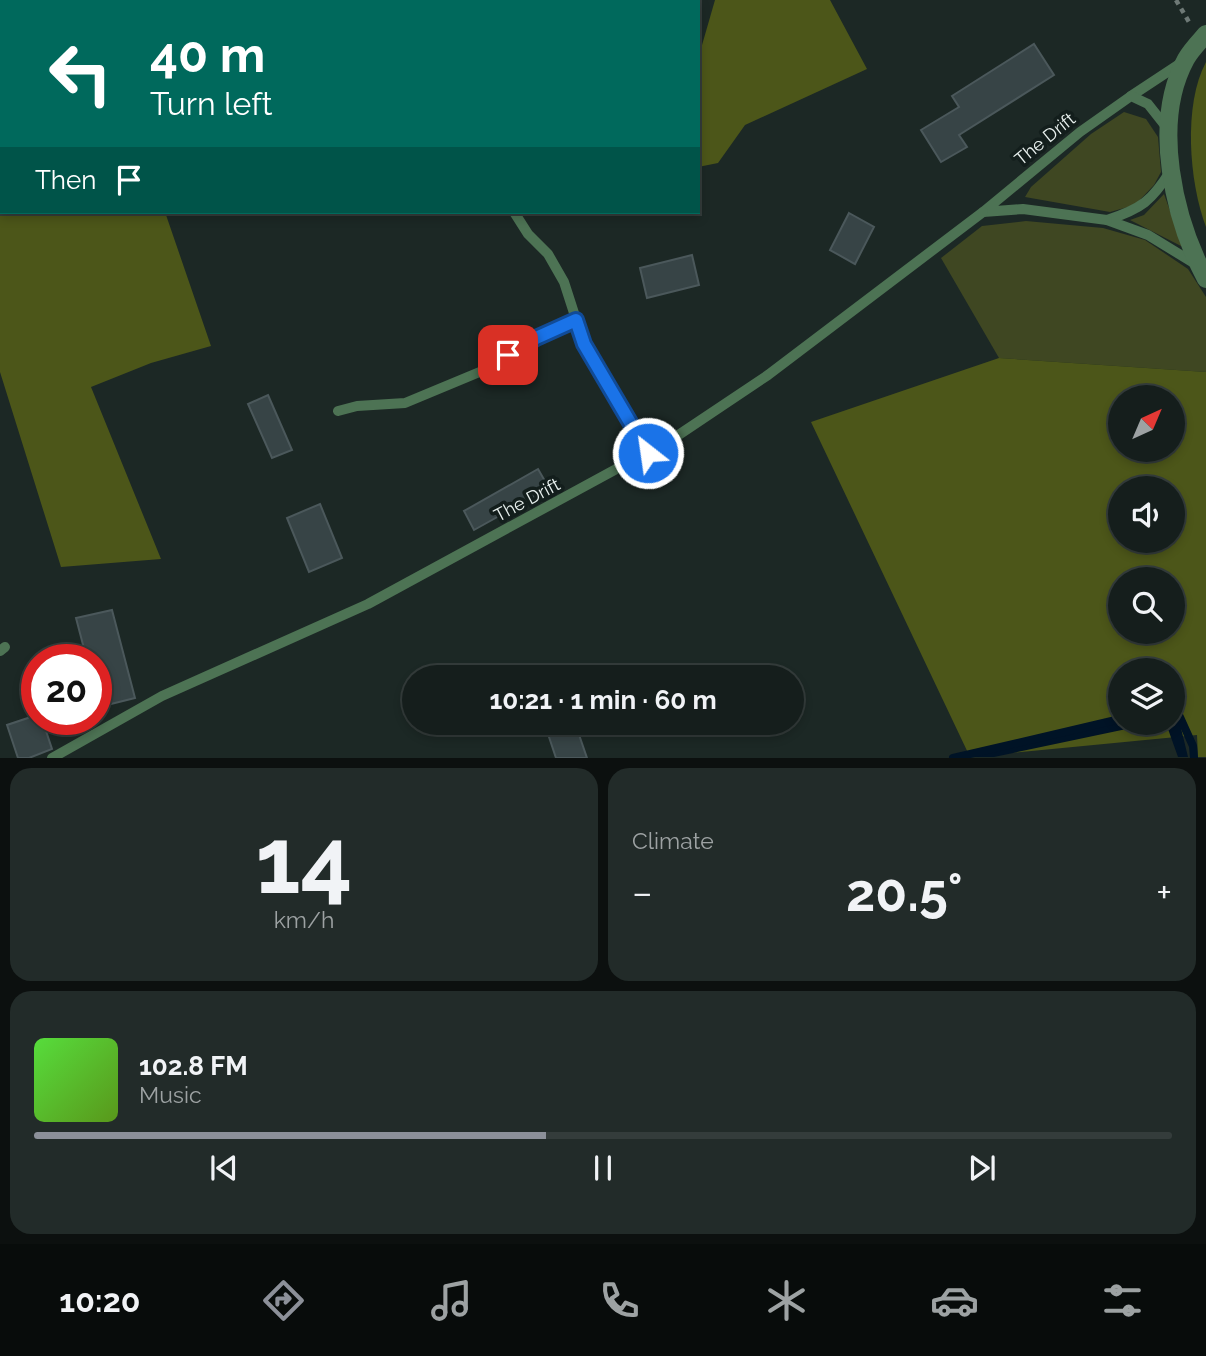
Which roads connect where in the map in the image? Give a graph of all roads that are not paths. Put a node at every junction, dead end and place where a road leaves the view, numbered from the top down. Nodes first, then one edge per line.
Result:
1 (1206, 34) edge
2 (1185, 60) junction
3 (1131, 96) junction
4 (1167, 128) junction
5 (1171, 170) junction
6 (983, 212) junction
7 (515, 214) edge
8 (1107, 220) junction
9 (1203, 273) edge
10 (576, 320) junction
11 (338, 411) dead end
12 (648, 453) junction
13 (52, 758) edge

1 - 2 street
2 - 3 lane, The Drift
2 - 4 street
3 - 4 lane
3 - 6 lane, The Drift
4 - 5 street
5 - 8 lane
5 - 9 street
6 - 8 lane
6 - 12 lane, The Drift
7 - 10 lane
8 - 9 lane
10 - 11 lane
10 - 12 lane
12 - 13 lane, The Drift

